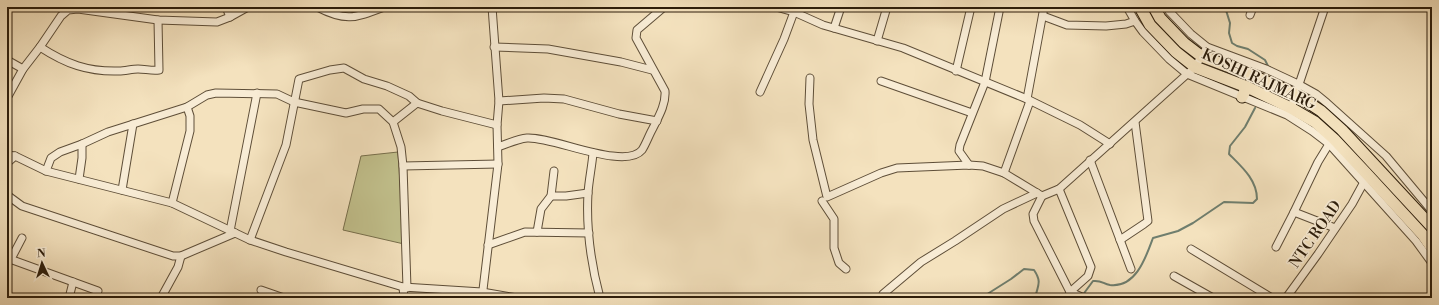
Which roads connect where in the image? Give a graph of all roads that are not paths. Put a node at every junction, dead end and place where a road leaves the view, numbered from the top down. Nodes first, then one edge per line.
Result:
1 (226, 7) edge
2 (248, 7) edge
3 (317, 7) edge
4 (384, 7) edge
5 (492, 7) edge
6 (664, 7) edge
7 (776, 7) edge
8 (841, 7) edge
9 (887, 7) edge
10 (972, 7) edge
11 (1000, 7) edge
12 (1044, 7) edge
13 (1127, 7) edge
14 (1140, 7) edge
15 (1154, 7) edge
16 (1167, 7) edge
17 (1253, 7) edge
18 (1325, 7) edge
19 (68, 9) edge
20 (794, 12) junction
21 (1250, 15) dead end
22 (1043, 16) junction
23 (230, 18) junction
24 (158, 20) junction
25 (1135, 21) junction
26 (834, 28) junction
27 (877, 41) junction
28 (40, 47) junction
29 (494, 47) junction
30 (1204, 52) junction
31 (7, 60) edge
32 (23, 69) junction
33 (652, 70) junction
34 (956, 70) junction
35 (1191, 71) junction
36 (810, 78) dead end
37 (881, 81) dead end
38 (984, 82) junction
39 (1297, 89) junction
40 (760, 92) dead end
41 (1245, 92) junction
42 (257, 93) junction
43 (7, 98) edge
44 (1028, 100) junction
45 (499, 101) junction
46 (294, 102) junction
47 (417, 103) junction
48 (186, 106) junction
49 (1291, 108) junction
50 (972, 114) junction
51 (656, 121) junction
52 (392, 122) junction
53 (1135, 122) junction
54 (133, 124) junction
55 (496, 125) junction
56 (82, 144) junction
57 (1110, 144) junction
58 (1329, 144) junction
59 (498, 147) junction
60 (593, 153) junction
61 (7, 155) edge
62 (15, 156) junction
63 (1090, 160) junction
64 (7, 164) edge
65 (498, 164) junction
66 (969, 165) junction
67 (403, 166) junction
68 (46, 171) junction
69 (554, 171) dead end
70 (1004, 173) junction
71 (79, 179) junction
72 (1364, 182) junction
73 (1059, 189) junction
74 (122, 190) junction
75 (588, 194) junction
76 (1039, 194) junction
77 (7, 195) edge
78 (551, 196) junction
79 (822, 201) dead end
80 (172, 203) junction
81 (1432, 211) edge
82 (1294, 212) junction
83 (1432, 227) edge
84 (1335, 228) junction
85 (233, 232) junction
86 (537, 232) junction
87 (589, 233) junction
88 (22, 238) dead end
89 (250, 240) junction
90 (1120, 240) junction
91 (488, 245) junction
92 (1276, 247) dead end
93 (1432, 248) edge
94 (1191, 249) dead end
95 (181, 256) junction
96 (9, 258) edge
97 (1432, 263) edge
98 (846, 269) dead end
99 (1131, 269) dead end
100 (1174, 276) dead end
101 (73, 282) junction
102 (405, 287) junction
103 (261, 290) dead end
104 (98, 291) dead end
105 (1072, 293) junction
106 (883, 294) dead end
107 (482, 295) edge
108 (69, 298) edge
109 (161, 298) edge
110 (284, 298) edge
111 (404, 298) edge
112 (517, 298) edge
113 (600, 298) edge
114 (1084, 298) edge
115 (1213, 298) edge
116 (1272, 298) edge
117 (1286, 298) edge

1 - 23 street
2 - 23 street
3 - 4 street
5 - 29 street
6 - 33 street
7 - 20 street
8 - 26 street
9 - 27 street
10 - 34 street
11 - 38 street
12 - 22 street
13 - 25 street
14 - 35 main road, KOSHI RAJMARG
15 - 30 main road, KOSHI RAJMARG
16 - 30 street
17 - 21 street
18 - 39 street
19 - 24 street
19 - 28 street
20 - 26 street
20 - 40 street
22 - 25 street
22 - 44 street
23 - 24 street
24 - 28 street
25 - 35 street
26 - 27 street
27 - 34 street
28 - 32 street
29 - 33 street
29 - 45 street
30 - 35 street
30 - 39 main road, KOSHI RAJMARG
31 - 32 street
32 - 43 street
33 - 51 street
34 - 38 street
35 - 41 main road, KOSHI RAJMARG
35 - 53 street
36 - 66 street
37 - 50 street
38 - 44 street
38 - 50 street
39 - 49 street
39 - 81 street
39 - 83 main road, KOSHI RAJMARG
41 - 49 main road, KOSHI RAJMARG
41 - 58 street
42 - 46 street
42 - 48 street
42 - 85 street
44 - 57 street
44 - 70 street
45 - 51 street
45 - 55 street
46 - 47 street
46 - 52 street
46 - 89 street
47 - 52 street
47 - 55 street
48 - 54 street
48 - 80 street
49 - 93 main road, KOSHI RAJMARG
50 - 66 street
51 - 60 street
52 - 67 street
53 - 57 street
53 - 90 street
54 - 56 street
54 - 74 street
55 - 59 street
56 - 68 street
56 - 71 street
57 - 63 street
58 - 72 street
58 - 82 street
59 - 60 street
59 - 65 street
60 - 75 street
61 - 62 street
62 - 64 street
62 - 68 street
63 - 73 street
63 - 90 street
65 - 67 street
65 - 91 street
66 - 70 street
67 - 102 street
68 - 71 street
69 - 78 street
70 - 76 street
71 - 74 street
72 - 84 street, NTC ROAD
72 - 97 street
73 - 76 street
73 - 105 street
74 - 80 street
75 - 78 street
75 - 87 street
76 - 105 street
76 - 106 street
77 - 95 street
78 - 86 street
79 - 98 street
80 - 85 street
82 - 84 street
82 - 92 street
84 - 117 street, NTC ROAD
85 - 89 street
85 - 95 street
86 - 87 street
86 - 91 street
87 - 113 street
88 - 96 street
89 - 102 street
90 - 99 street
91 - 107 street
94 - 116 street
95 - 109 street
96 - 101 street
100 - 115 street
101 - 104 street
101 - 108 street
102 - 107 street
102 - 111 street
103 - 110 street
105 - 114 street
107 - 112 street

